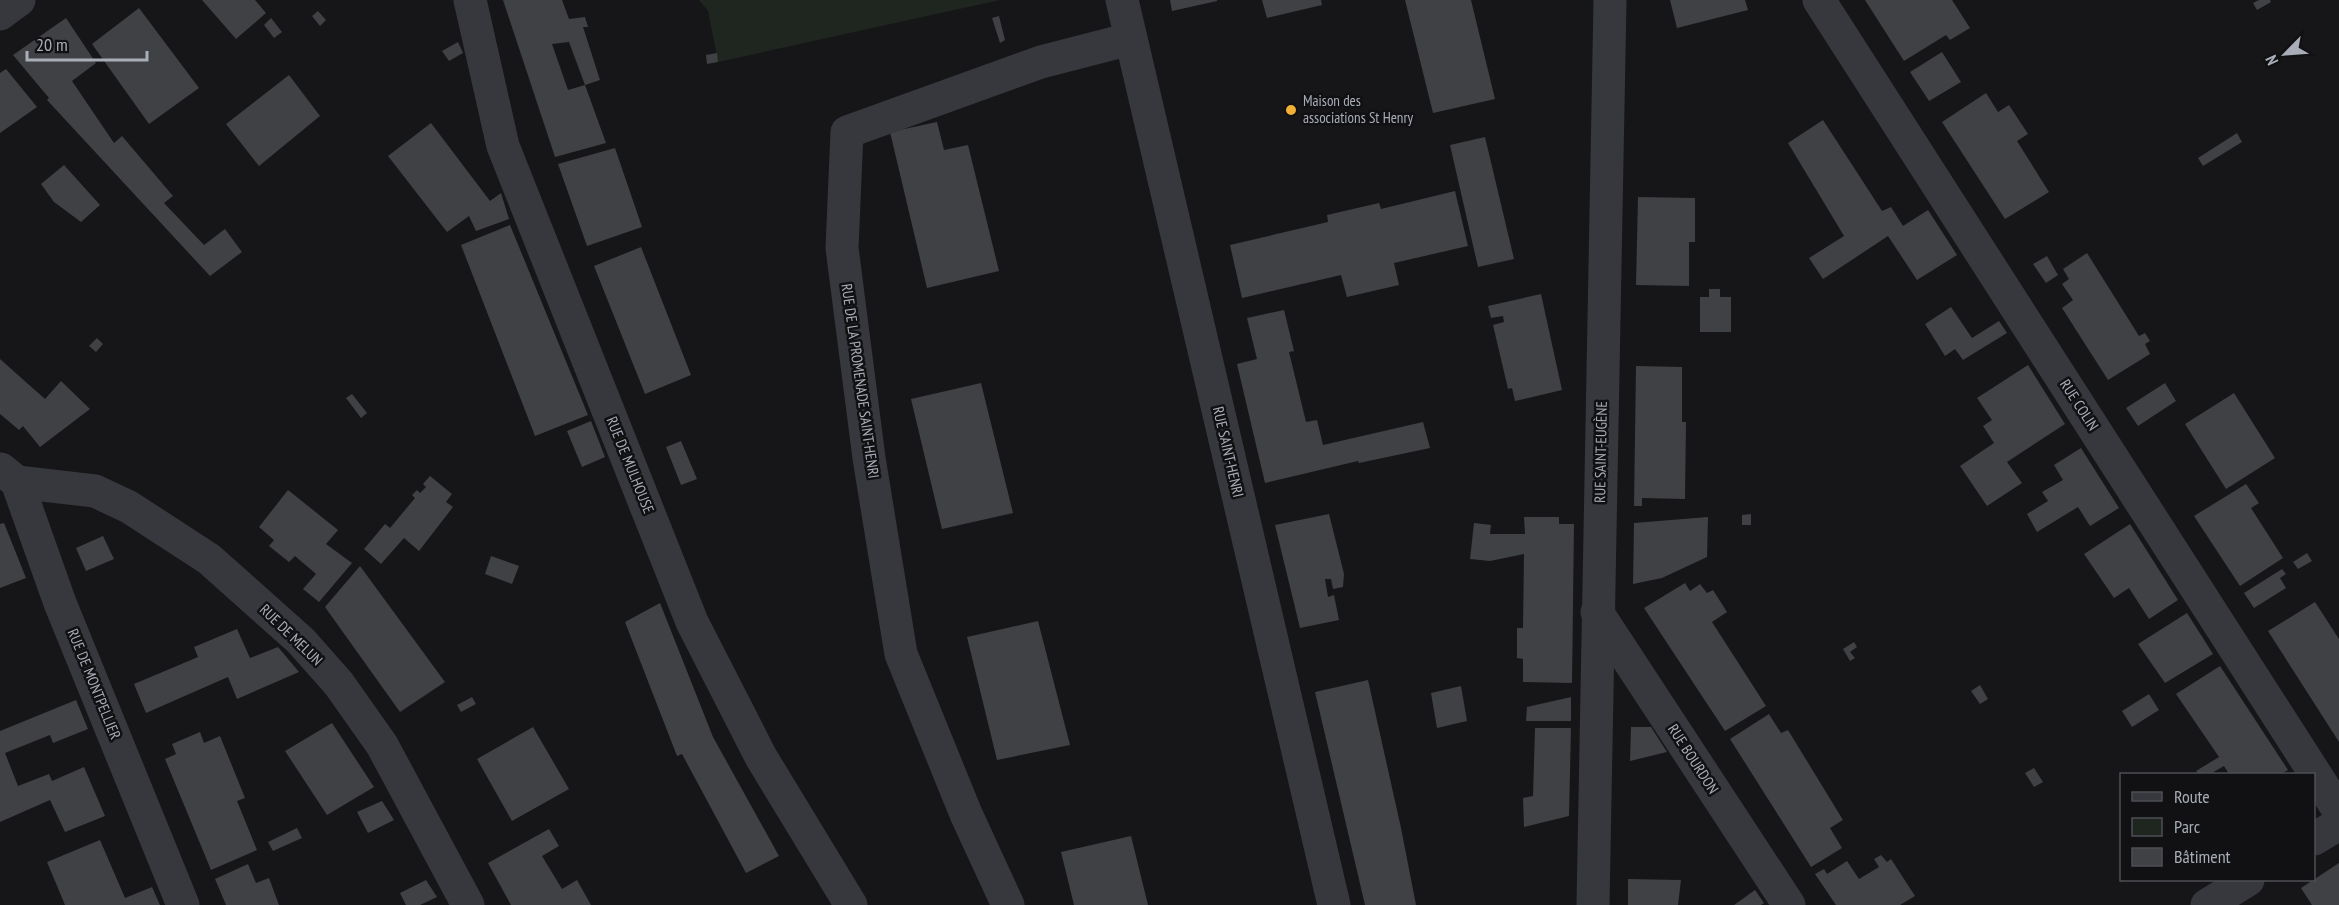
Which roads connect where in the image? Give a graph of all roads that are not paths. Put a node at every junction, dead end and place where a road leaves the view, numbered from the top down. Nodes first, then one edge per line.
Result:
1 (19, 0) edge
2 (470, 0) edge
3 (1122, 0) edge
4 (1610, 0) edge
5 (1819, 0) edge
6 (0, 14) edge
7 (1130, 39) junction
8 (8, 475) edge
9 (1597, 612) junction
10 (2315, 773) edge
11 (2315, 774) edge
12 (2339, 811) edge
13 (2339, 824) edge
14 (2315, 838) edge
15 (2245, 881) edge
16 (183, 905) edge
17 (468, 905) edge
18 (851, 905) edge
19 (1008, 905) edge
20 (1334, 905) edge
21 (1593, 905) edge
22 (1789, 905) edge
23 (2207, 905) edge

1 - 6 street
2 - 18 street, RUE DE MULHOUSE
3 - 7 street, RUE SAINT-HENRI
4 - 9 street, RUE SAINT-EUGÈNE
5 - 10 street, RUE COLIN
7 - 19 street, RUE DE LA PROMENADE SAINT-HENRI
7 - 20 street, RUE SAINT-HENRI
8 - 16 street, RUE DE MONTPELLIER
8 - 17 street, RUE DE MELUN
9 - 21 street, RUE SAINT-EUGÈNE
9 - 22 street, RUE BOURDON
11 - 12 street, RUE COLIN
13 - 14 street
15 - 23 street

